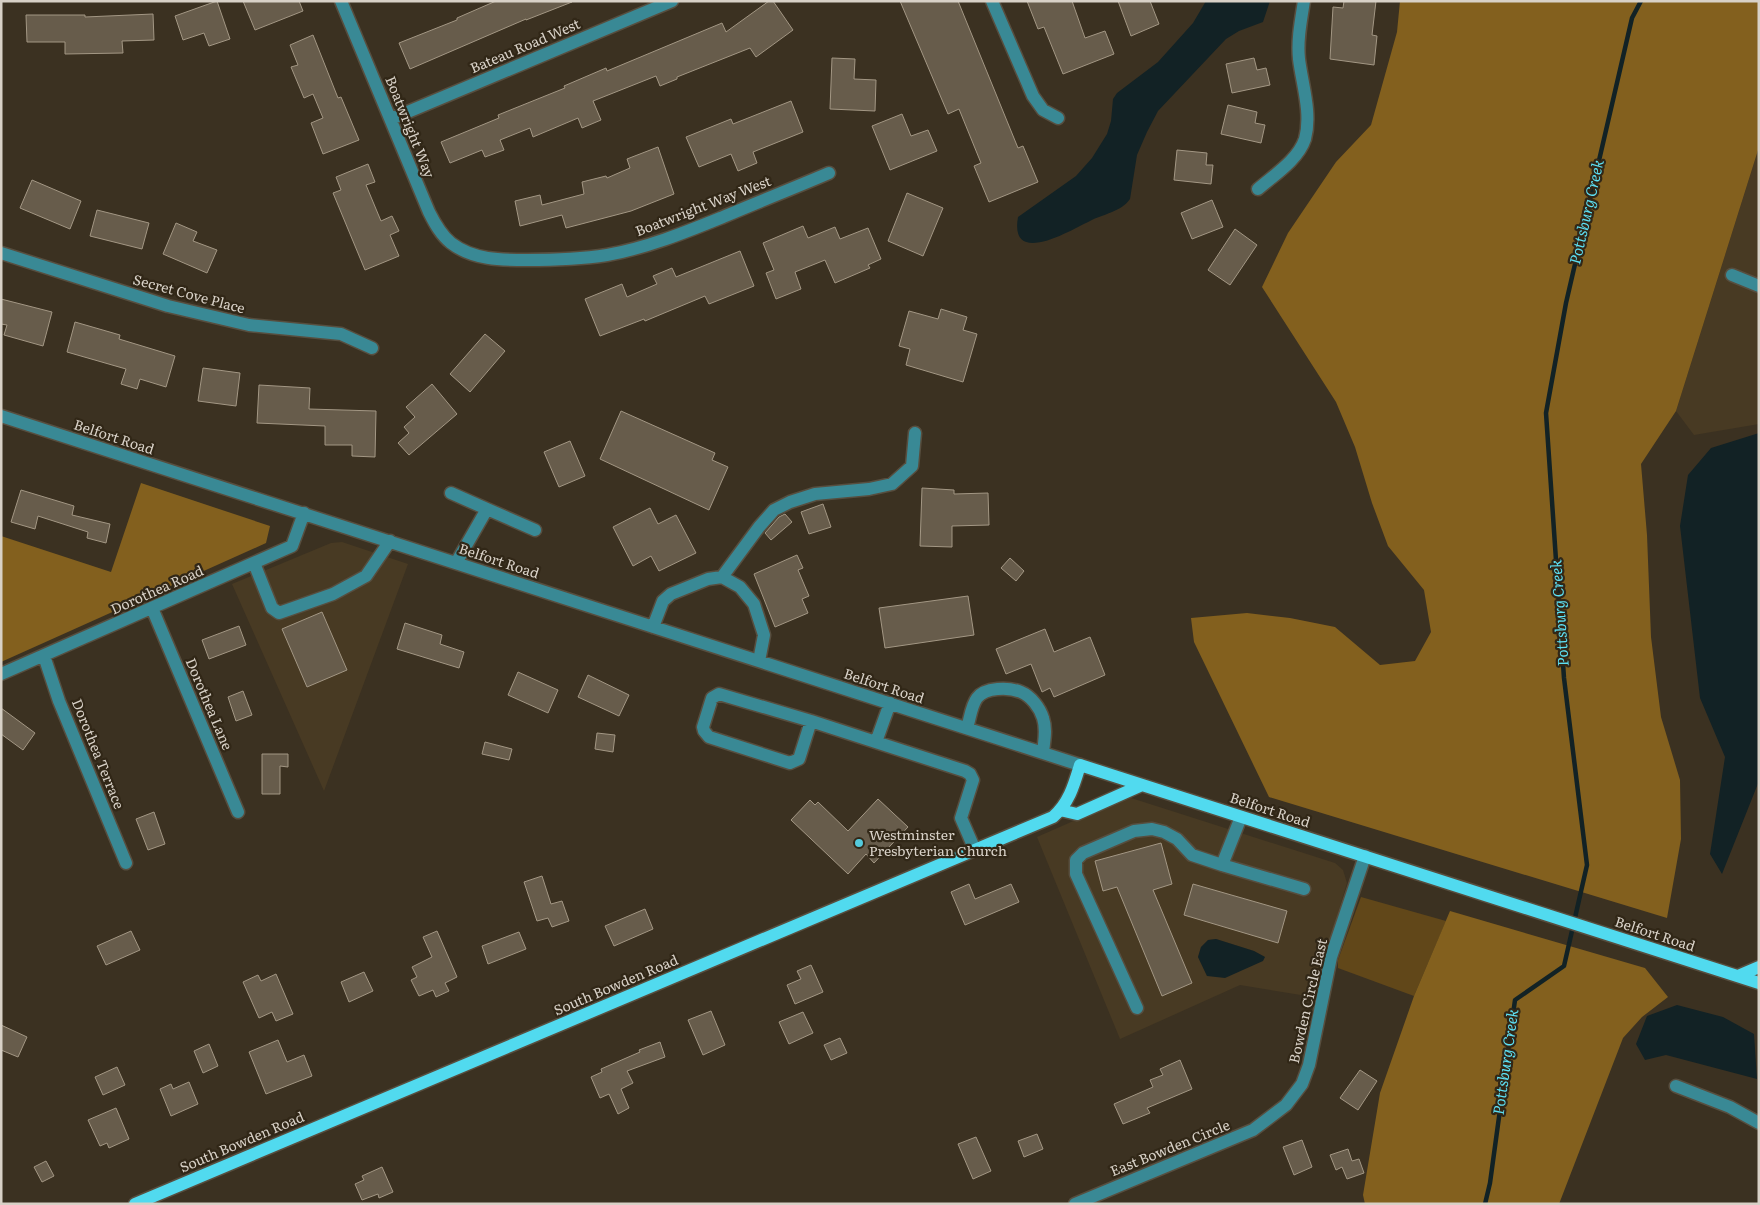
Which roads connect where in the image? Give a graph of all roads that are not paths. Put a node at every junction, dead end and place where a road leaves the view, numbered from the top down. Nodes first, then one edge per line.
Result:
1 (340, 1) edge
2 (672, 1) edge
3 (992, 1) edge
4 (1304, 1) edge
5 (1058, 118) dead end
6 (391, 119) junction
7 (829, 173) dead end
8 (1258, 189) dead end
9 (467, 252) joint
10 (1, 253) edge
11 (1732, 275) dead end
12 (1759, 286) edge
13 (372, 348) dead end
14 (1, 416) edge
15 (914, 436) dead end
16 (451, 493) dead end
17 (487, 509) junction
18 (304, 513) junction
19 (535, 530) dead end
20 (390, 541) junction
21 (254, 563) junction
22 (456, 563) junction
23 (722, 577) junction
24 (152, 608) junction
25 (653, 627) junction
26 (44, 656) junction
27 (759, 661) junction
28 (1, 674) edge
29 (890, 704) junction
30 (811, 721) junction
31 (968, 728) junction
32 (876, 742) junction
33 (1043, 753) junction
34 (1080, 765) junction
35 (1142, 785) junction
36 (1060, 810) junction
37 (238, 812) dead end
38 (1241, 817) junction
39 (975, 850) junction
40 (1365, 856) junction
41 (126, 863) dead end
42 (1222, 865) junction
43 (1304, 889) dead end
44 (1759, 967) edge
45 (1738, 976) junction
46 (1759, 983) edge
47 (1137, 1008) dead end
48 (1676, 1086) dead end
49 (1274, 1116) joint
50 (1759, 1124) edge
51 (1087, 1201) edge
52 (135, 1204) edge
53 (1075, 1204) edge

1 - 6 street, Boatwright Way
2 - 6 street, Bateau Road West
3 - 5 street
4 - 8 street
6 - 9 street, Boatwright Way
7 - 9 street, Boatwright Way West
10 - 13 street, Secret Cove Place
11 - 12 street
14 - 18 street, Belfort Road
15 - 23 street
16 - 17 street
17 - 19 street
17 - 22 street
18 - 20 street, Belfort Road
18 - 21 street, Dorothea Road
20 - 21 street
20 - 22 street, Belfort Road
21 - 24 street, Dorothea Road
22 - 25 street, Belfort Road
23 - 25 street
23 - 27 street
24 - 26 street, Dorothea Road
24 - 37 street, Dorothea Lane
25 - 27 street, Belfort Road
26 - 28 street, Dorothea Road
26 - 41 street, Dorothea Terrace
27 - 29 street, Belfort Road
29 - 31 street, Belfort Road
29 - 32 street
30 - 30 street
30 - 32 street
31 - 33 street, Belfort Road
31 - 33 street
32 - 39 street
33 - 34 street, Belfort Road
34 - 35 main road, Belfort Road
34 - 36 main road, South Bowden Road
35 - 36 main road
35 - 38 main road, Belfort Road
36 - 39 main road, South Bowden Road
38 - 40 main road, Belfort Road
38 - 42 street
39 - 52 main road, South Bowden Road
40 - 45 main road, Belfort Road
40 - 49 street, Bowden Circle East
42 - 43 street
42 - 47 street
44 - 45 main road
45 - 46 main road, Belfort Road
48 - 50 street
49 - 51 street, East Bowden Circle
51 - 53 street, East Bowden Circle

